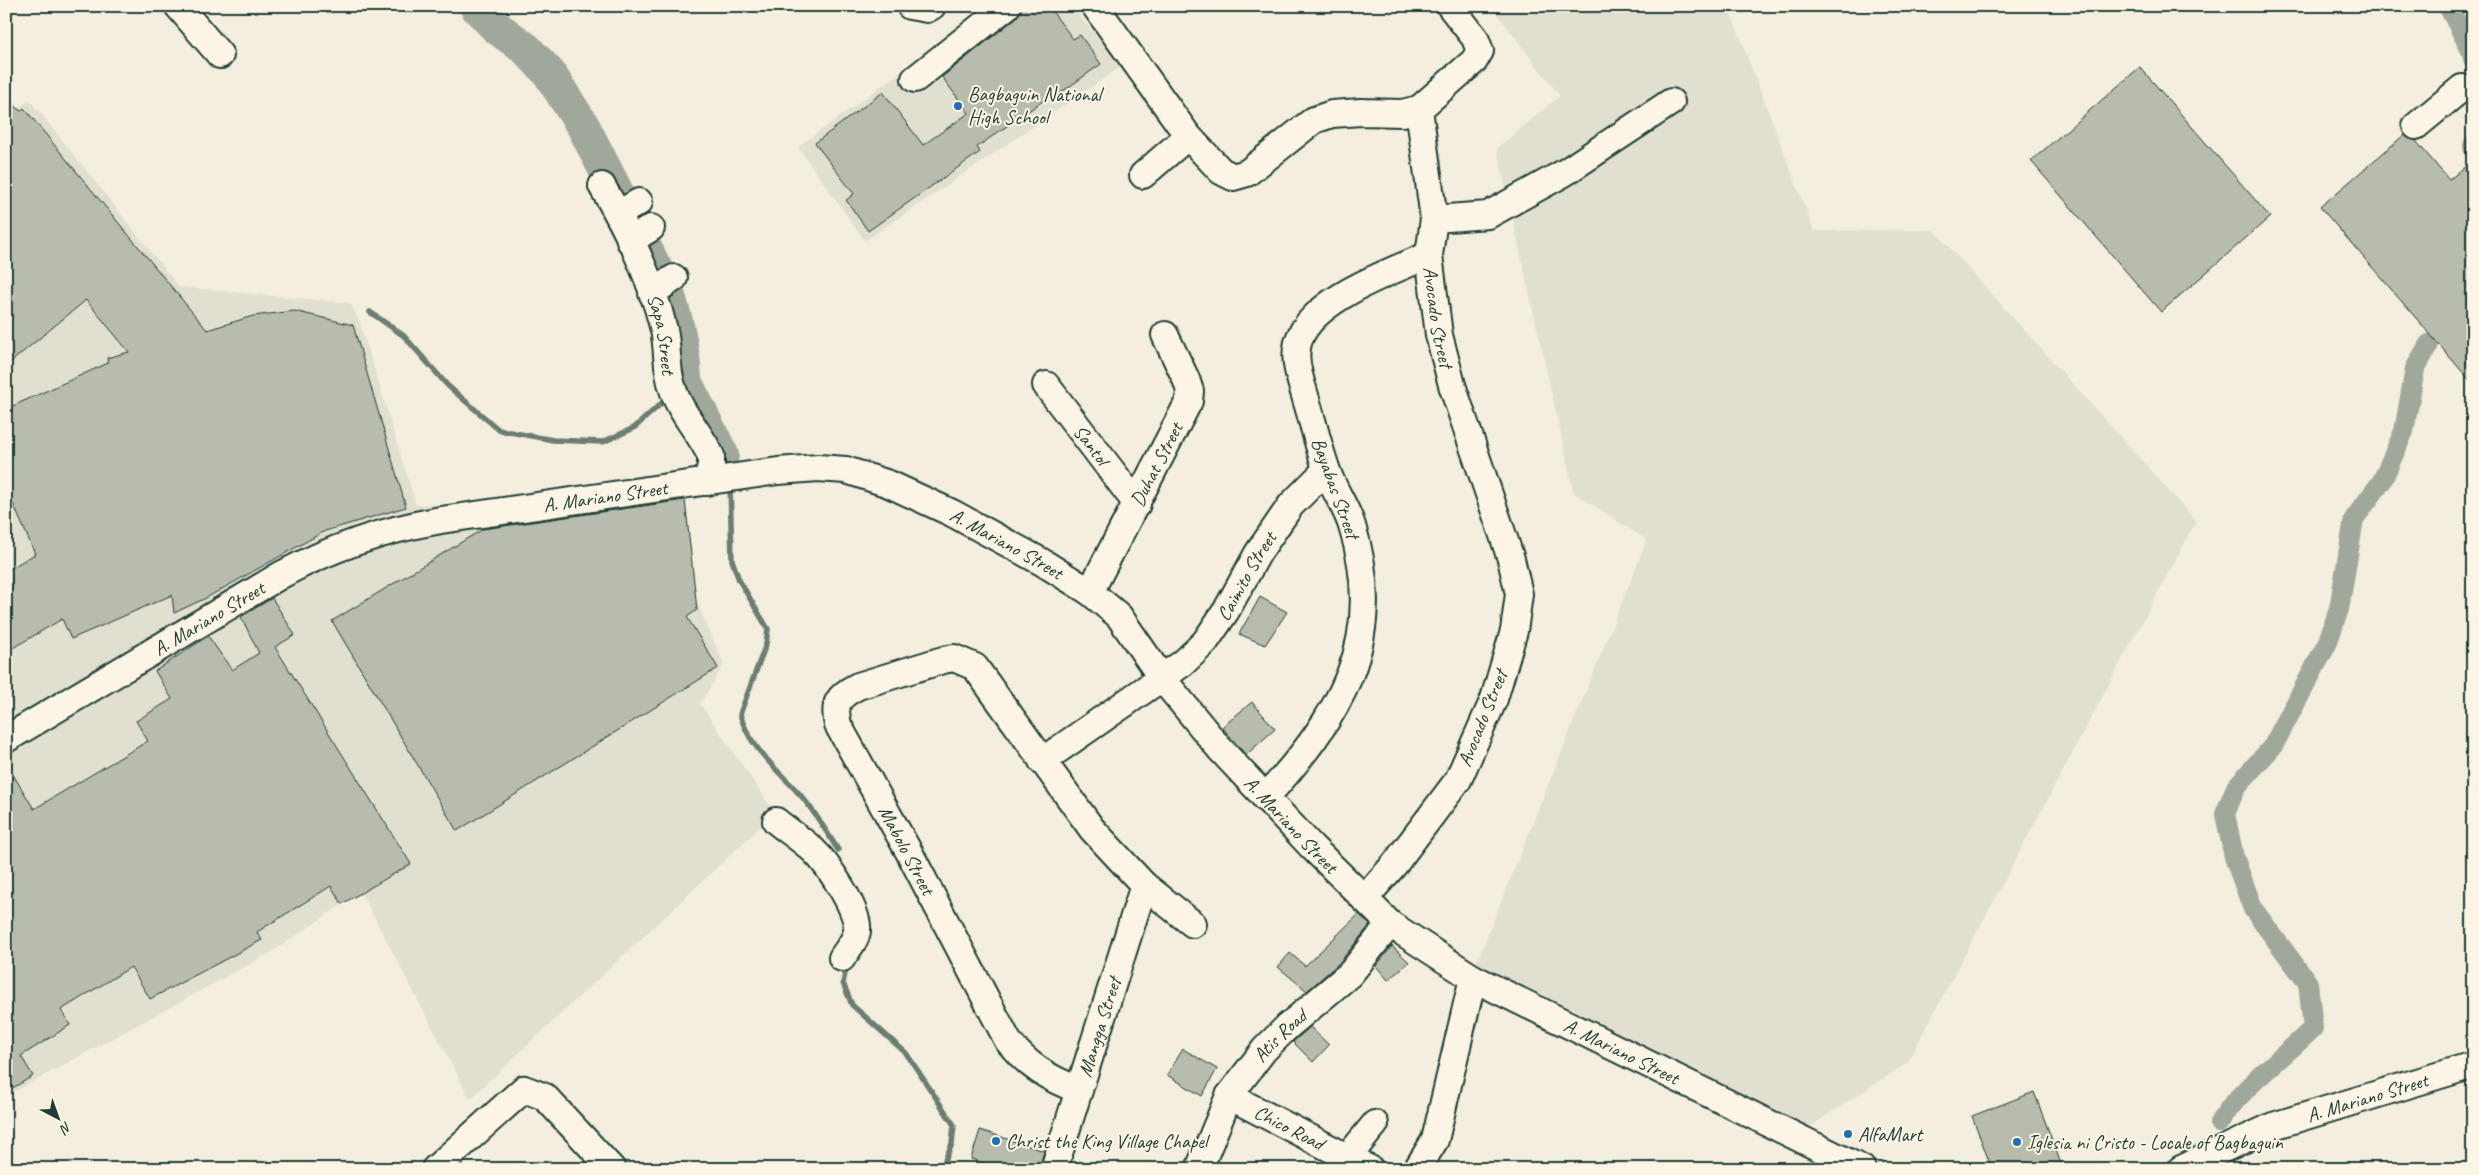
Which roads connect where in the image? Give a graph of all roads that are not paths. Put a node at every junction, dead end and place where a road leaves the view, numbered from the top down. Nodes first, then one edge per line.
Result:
1 (178, 6) edge
2 (910, 6) edge
3 (932, 6) edge
4 (1007, 6) edge
5 (1095, 6) edge
6 (1450, 6) edge
7 (220, 56) dead end
8 (915, 79) dead end
9 (2462, 88) dead end
10 (1671, 102) dead end
11 (1419, 109) junction
12 (2416, 126) dead end
13 (1188, 136) junction
14 (1143, 175) dead end
15 (602, 186) dead end
16 (1434, 219) junction
17 (1429, 255) junction
18 (1165, 335) dead end
19 (1046, 385) dead end
20 (1326, 470) junction
21 (719, 480) junction
22 (1136, 504) junction
23 (1090, 592) junction
24 (1161, 677) junction
25 (6, 739) edge
26 (1042, 761) junction
27 (1265, 798) junction
28 (776, 821) dead end
29 (1144, 885) junction
30 (1364, 899) junction
31 (1193, 924) dead end
32 (1390, 924) junction
33 (842, 958) dead end
34 (1473, 978) junction
35 (2473, 1065) edge
36 (1079, 1090) junction
37 (1229, 1096) junction
38 (1375, 1124) dead end
39 (1353, 1165) edge
40 (435, 1169) edge
41 (612, 1169) edge
42 (1054, 1169) edge
43 (1199, 1169) edge
44 (1417, 1169) edge
45 (1862, 1169) edge
46 (2181, 1169) edge

1 - 7 street
2 - 3 street
4 - 8 street
5 - 13 street
6 - 11 street
9 - 12 street
10 - 16 street
11 - 13 street
11 - 16 street, Avocado Street
13 - 14 street
15 - 21 street, Sapa Street
16 - 17 street, Avocado Street
17 - 20 street, Bayabas Street
17 - 30 street, Avocado Street
18 - 22 street, Duhat Street
19 - 22 street, Santol
20 - 24 street, Caimito Street
20 - 27 street, Bayabas Street
21 - 23 street, A. Mariano Street
21 - 25 street, A. Mariano Street
22 - 23 street, Duhat Street
23 - 24 street, A. Mariano Street
24 - 26 street
24 - 27 street, A. Mariano Street
26 - 29 street
26 - 36 street, Mabolo Street
27 - 30 street, A. Mariano Street
28 - 33 street
29 - 31 street
29 - 36 street, Mangga Street
30 - 32 street, A. Mariano Street
32 - 34 street, A. Mariano Street
32 - 37 street, Atis Road
34 - 44 street
34 - 45 street, A. Mariano Street
35 - 46 street, A. Mariano Street
36 - 42 street, Mangga Street
37 - 39 street, Chico Road
37 - 43 street, Atis Road
38 - 39 street, Chico Road
40 - 41 street

